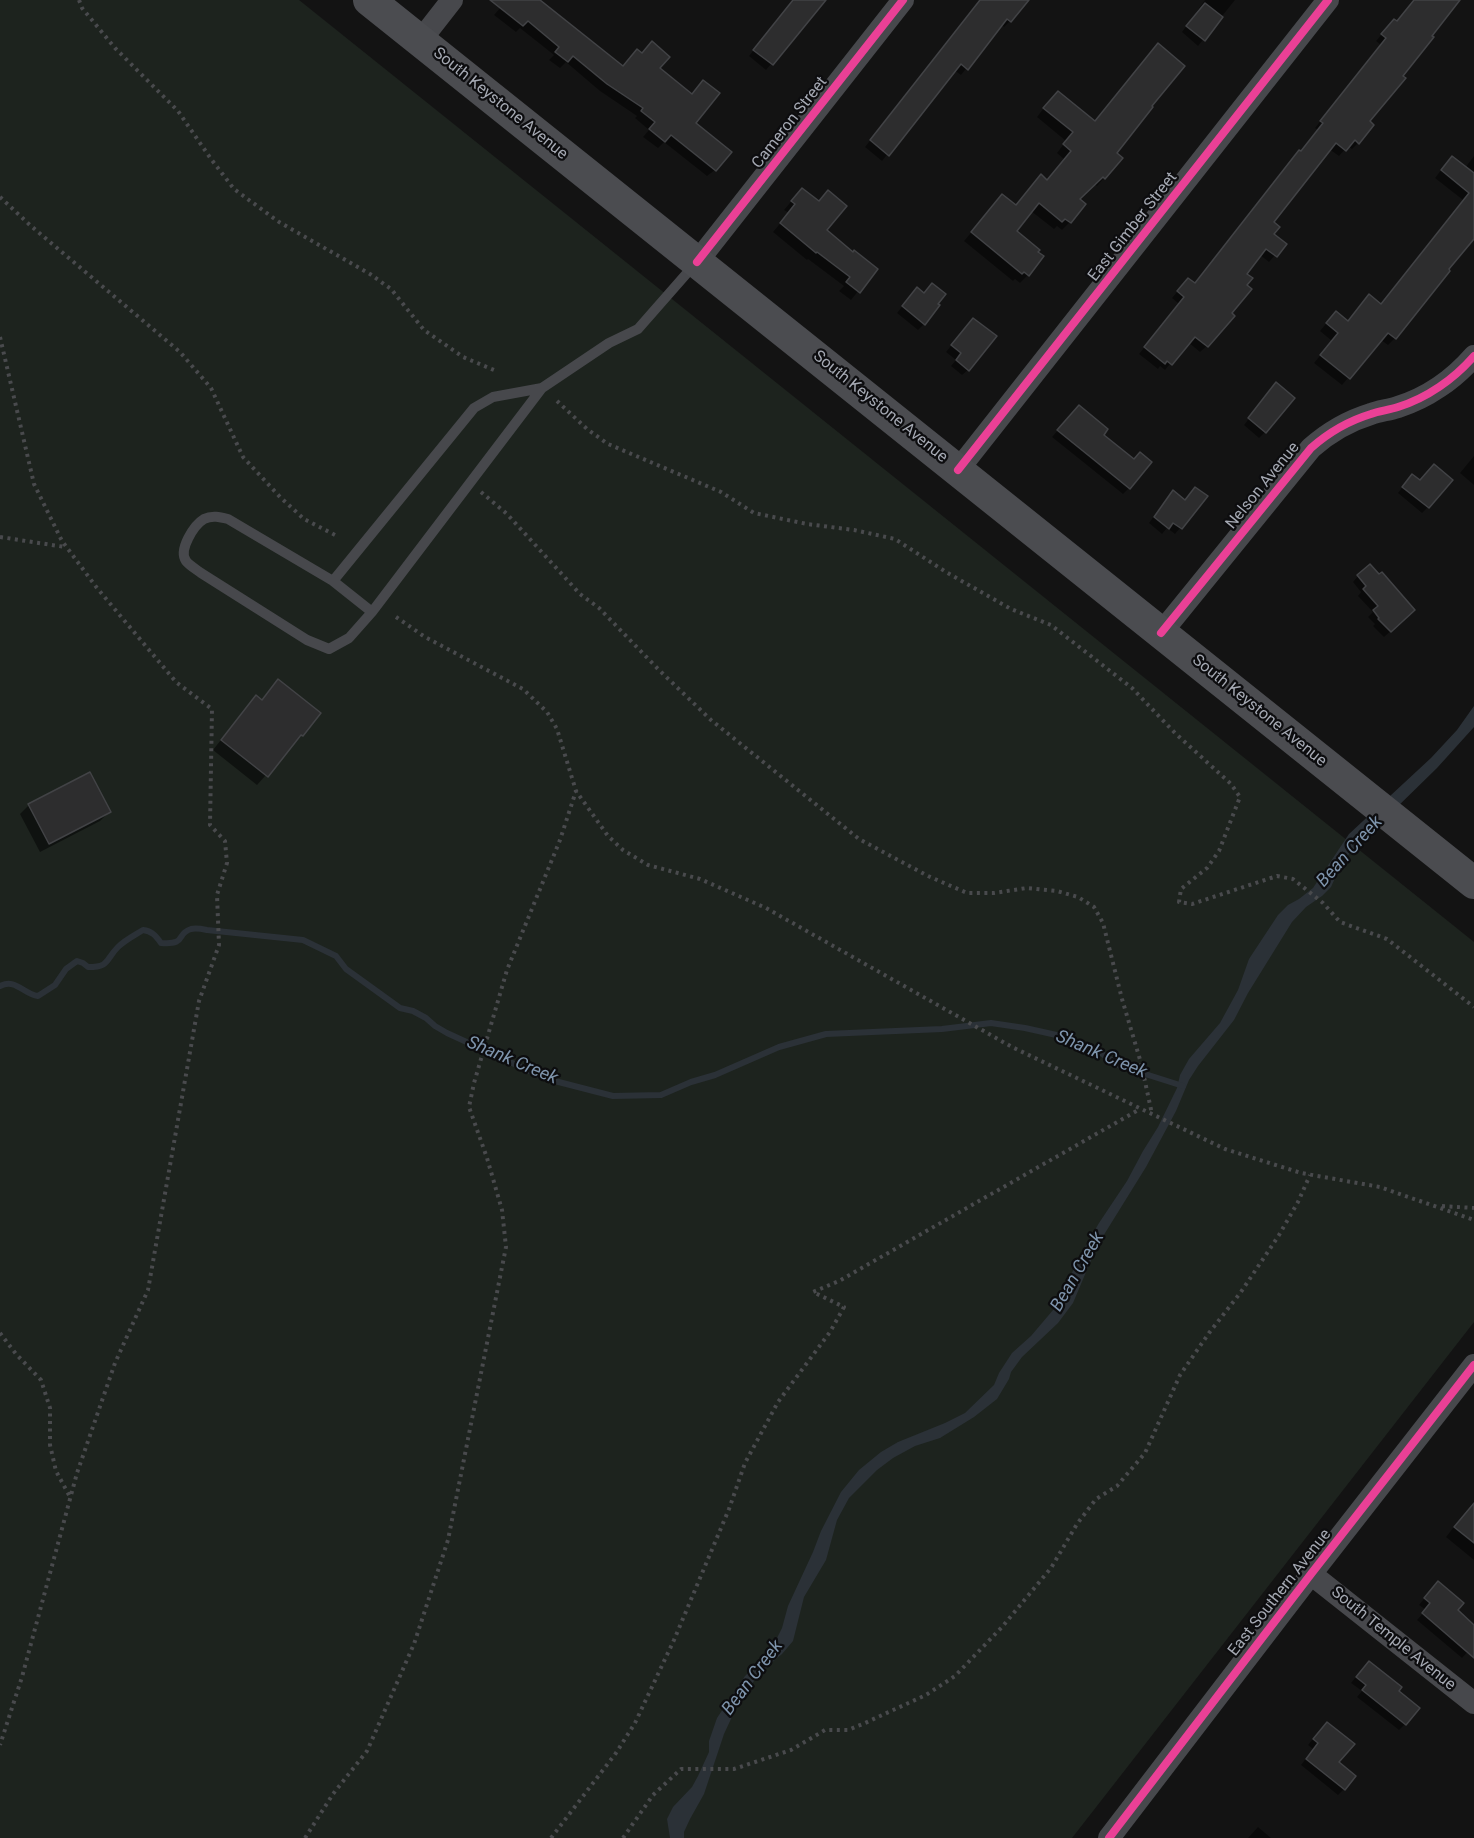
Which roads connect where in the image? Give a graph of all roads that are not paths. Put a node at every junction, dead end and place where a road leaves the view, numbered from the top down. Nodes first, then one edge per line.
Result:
1 (369, 0) edge
2 (452, 0) edge
3 (903, 0) edge
4 (1328, 0) edge
5 (420, 41) junction
6 (697, 262) junction
7 (1474, 356) edge
8 (542, 388) junction
9 (958, 470) junction
10 (333, 581) junction
11 (372, 612) junction
12 (1161, 633) junction
13 (1474, 883) edge
14 (1474, 1365) edge
15 (1311, 1574) junction
16 (1474, 1703) edge
17 (1109, 1838) edge

1 - 5 main road, South Keystone Avenue
2 - 5 street
3 - 6 street, Cameron Street
4 - 9 street, East Gimber Street
5 - 6 main road, South Keystone Avenue
6 - 8 lane
6 - 9 main road, South Keystone Avenue
7 - 12 street, Nelson Avenue
8 - 10 lane
8 - 11 lane
9 - 12 main road, South Keystone Avenue
10 - 11 lane
10 - 11 lane
12 - 13 main road, South Keystone Avenue
14 - 15 street, East Southern Avenue
15 - 16 street, South Temple Avenue
15 - 17 street, East Southern Avenue

